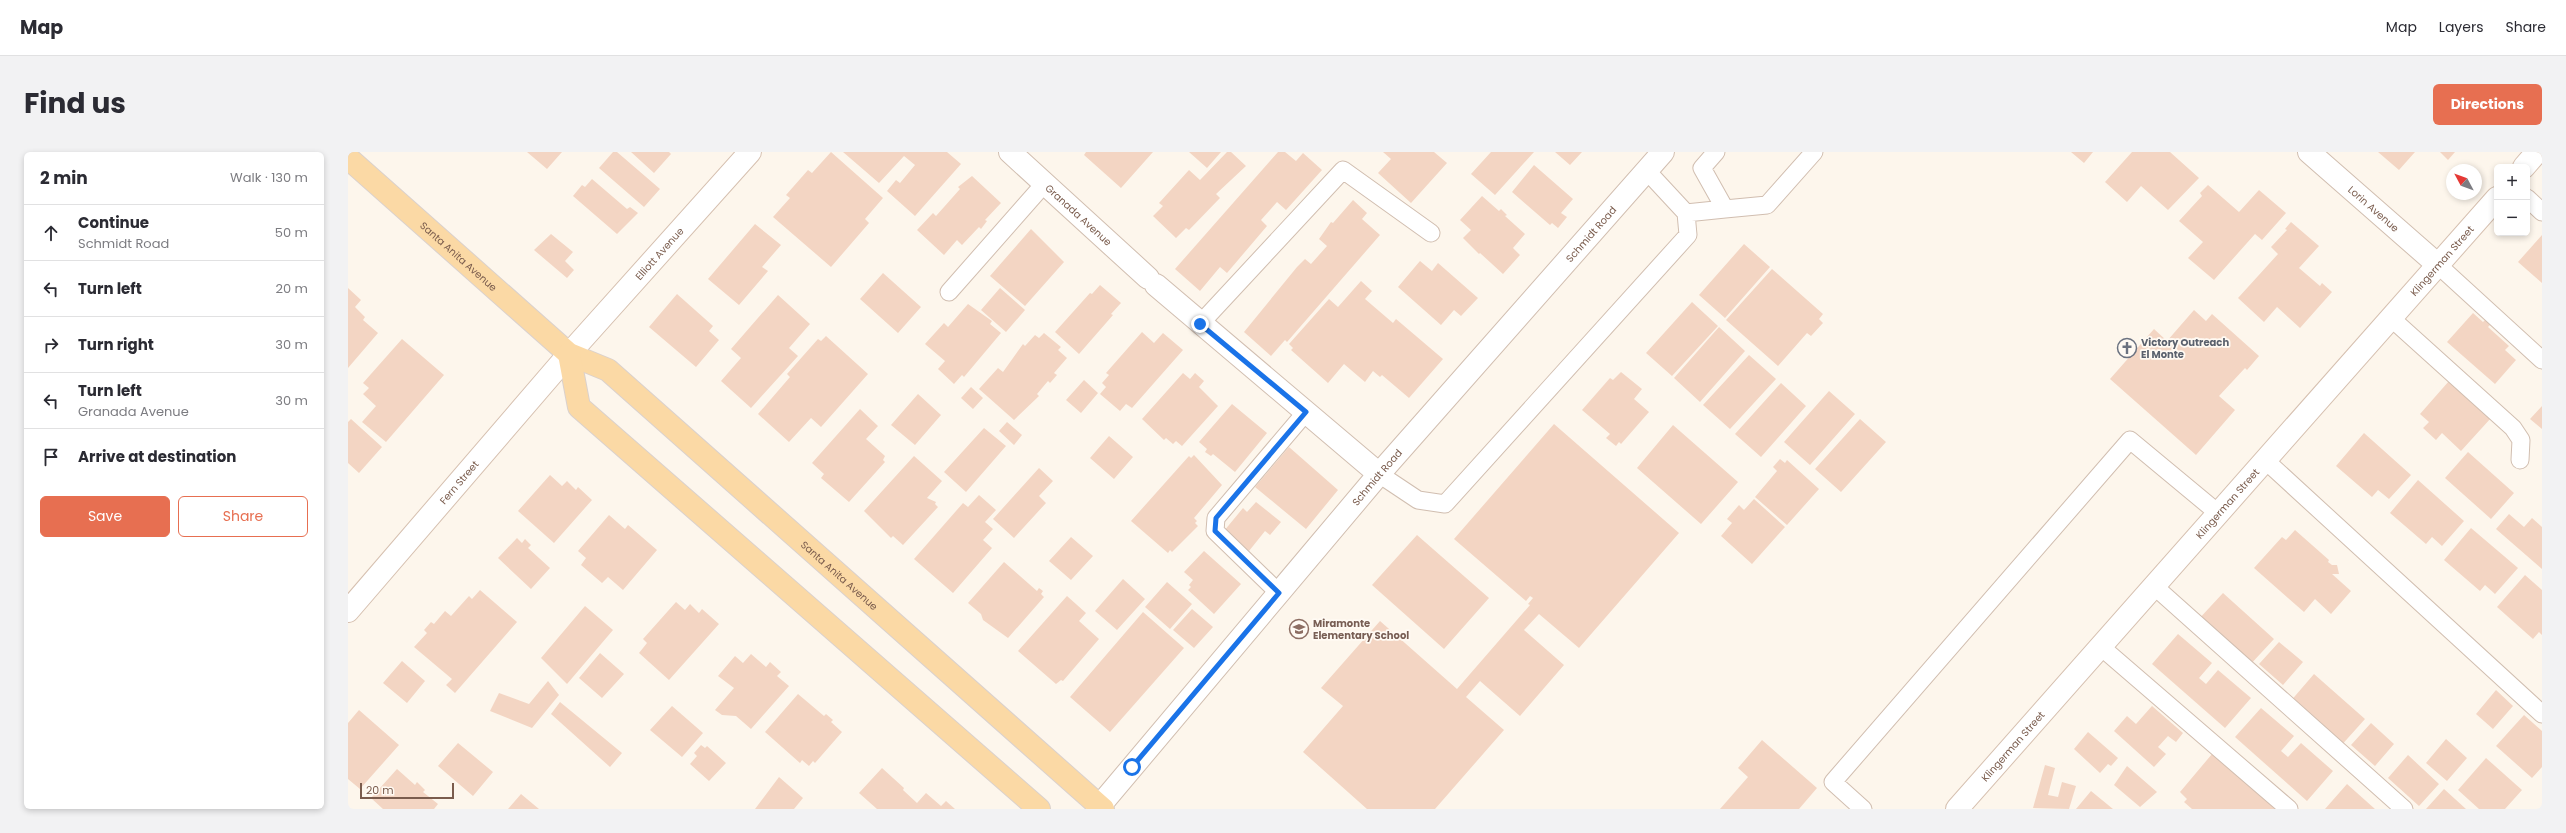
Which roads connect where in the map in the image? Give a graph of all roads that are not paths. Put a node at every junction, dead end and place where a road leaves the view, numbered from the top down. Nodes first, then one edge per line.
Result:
1 (750, 152) edge
2 (1010, 152) edge
3 (1664, 152) edge
4 (1716, 152) edge
5 (1814, 152) edge
6 (2309, 152) edge
7 (2537, 152) edge
8 (348, 158) edge
9 (2527, 164) edge
10 (1647, 171) junction
11 (1045, 183) junction
12 (2495, 200) edge
13 (2529, 200) edge
14 (1725, 209) junction
15 (2542, 212) edge
16 (1686, 213) junction
17 (1431, 234) dead end
18 (2438, 265) junction
19 (949, 292) dead end
20 (2391, 318) junction
21 (1200, 324) junction
22 (569, 354) junction
23 (2542, 360) edge
24 (1306, 412) junction
25 (2265, 460) junction
26 (2520, 460) dead end
27 (1379, 474) junction
28 (2218, 514) junction
29 (2154, 586) junction
30 (1279, 593) junction
31 (348, 610) edge
32 (2100, 646) junction
33 (2542, 714) edge
34 (1100, 808) edge
35 (1039, 809) edge
36 (1863, 809) edge
37 (1957, 809) edge
38 (2289, 809) edge
39 (2404, 809) edge

1 - 22 street, Elliott Avenue
2 - 11 street, Granada Avenue
3 - 10 street, Schmidt Road
4 - 14 lane
5 - 14 lane
6 - 18 street, Lorin Avenue
7 - 9 street
8 - 22 main road, Santa Anita Avenue
10 - 16 lane
10 - 27 street, Schmidt Road
11 - 19 lane
11 - 21 street, Granada Avenue
12 - 18 street, Klingerman Street
13 - 15 lane
14 - 16 lane
16 - 27 lane
17 - 21 lane
18 - 20 street, Klingerman Street
18 - 23 lane
20 - 25 street, Klingerman Street
20 - 26 lane
21 - 24 street, Granada Avenue
22 - 31 street, Fern Street
22 - 34 main road, Santa Anita Avenue
22 - 35 main road
24 - 27 street, Granada Avenue
24 - 30 lane
25 - 28 street, Klingerman Street
25 - 33 lane
27 - 30 street, Schmidt Road
28 - 29 street, Klingerman Street
28 - 36 lane
29 - 32 street, Klingerman Street
29 - 39 lane
30 - 34 street, Schmidt Road
32 - 37 street, Klingerman Street
32 - 38 lane

